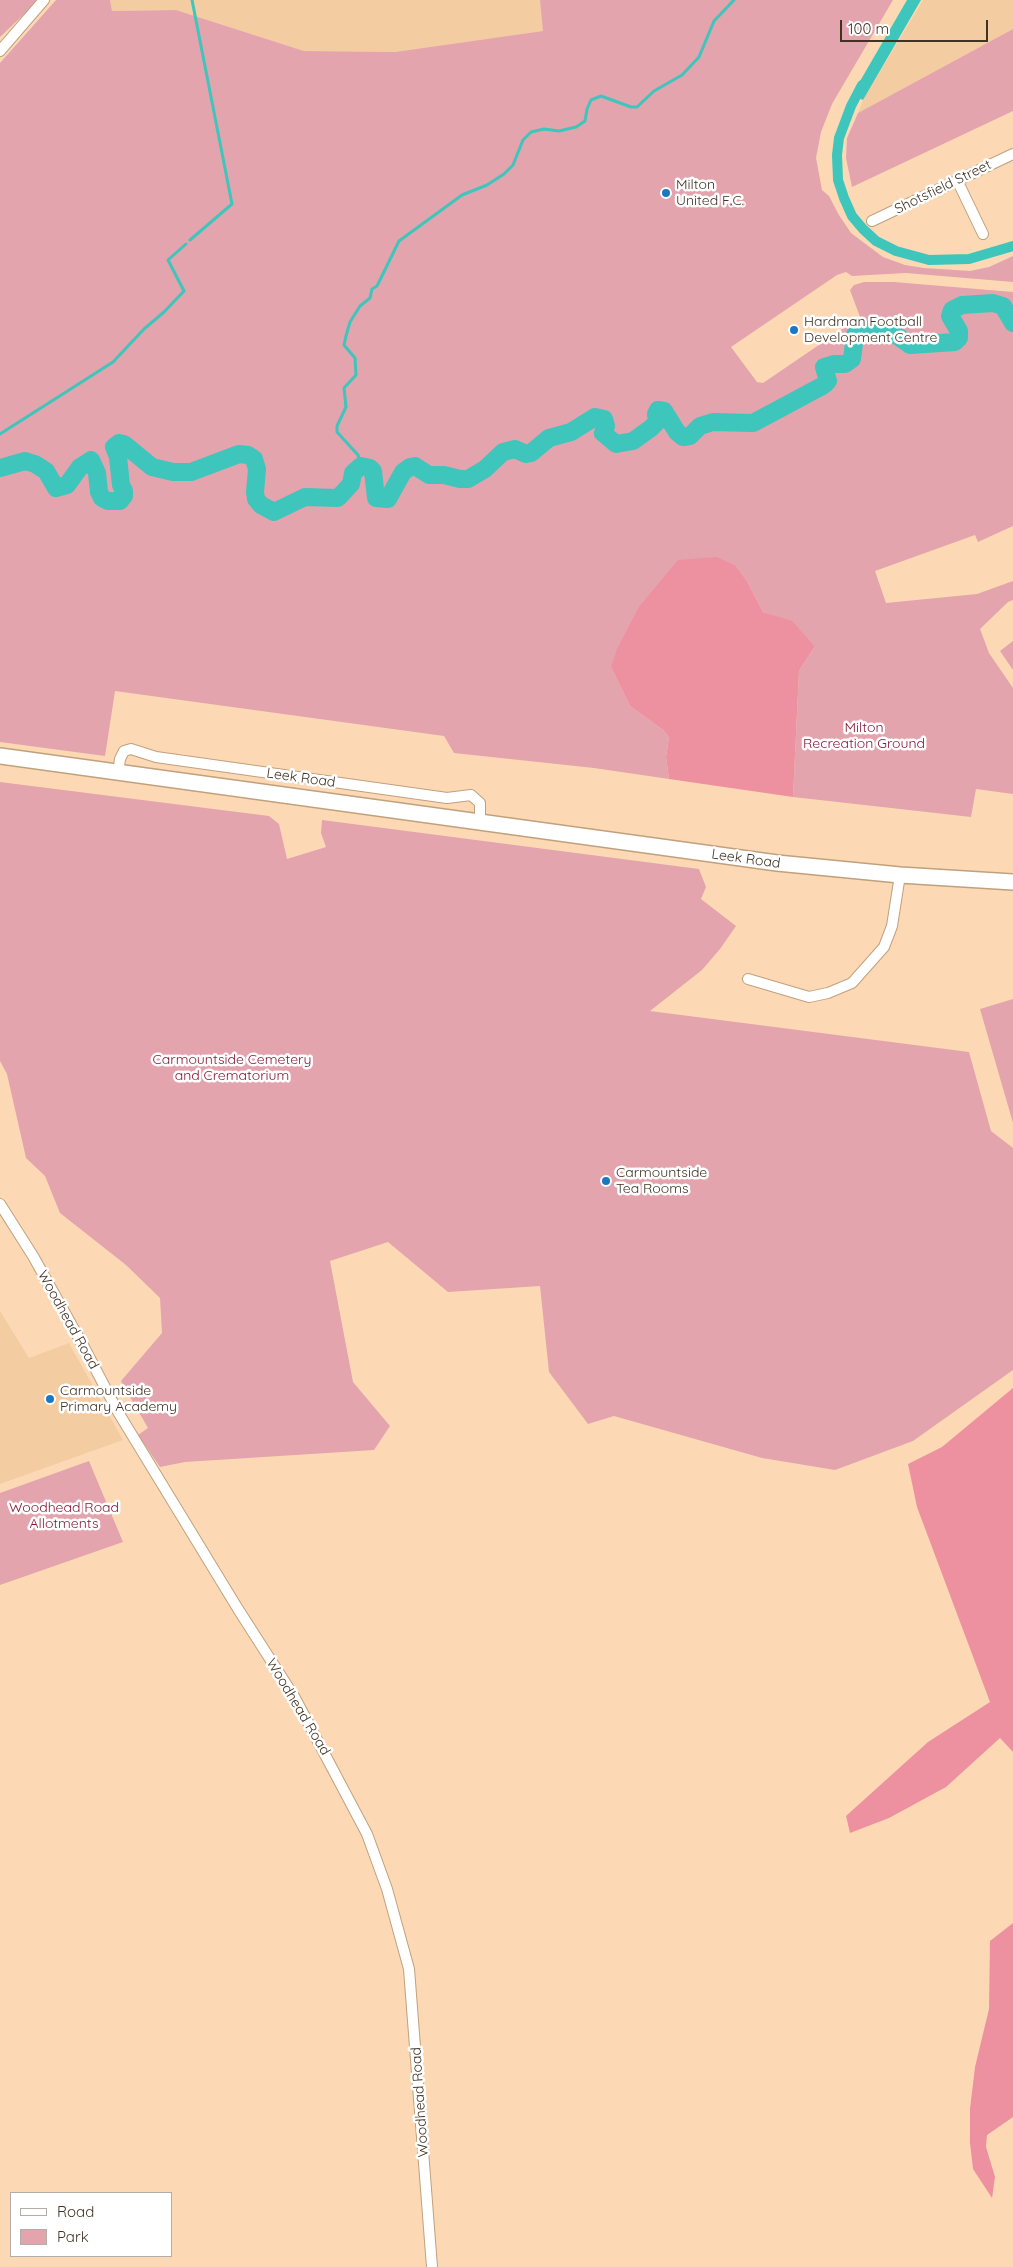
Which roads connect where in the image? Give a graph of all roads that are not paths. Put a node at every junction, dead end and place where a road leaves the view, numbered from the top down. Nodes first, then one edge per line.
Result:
1 (44, 0) edge
2 (0, 51) edge
3 (1013, 154) edge
4 (957, 180) junction
5 (872, 221) dead end
6 (983, 234) dead end
7 (0, 756) edge
8 (118, 773) junction
9 (480, 822) junction
10 (900, 875) junction
11 (1013, 882) edge
12 (748, 979) dead end
13 (0, 1204) edge
14 (432, 2267) edge

1 - 2 street
3 - 4 street, Shotsfield Street
4 - 5 street, Shotsfield Street
4 - 6 street
7 - 8 main road, Leek Road
8 - 9 main road, Leek Road
8 - 9 street, Leek Road
9 - 10 main road, Leek Road
10 - 11 main road, Leek Road
10 - 12 street
13 - 14 street, Woodhead Road

